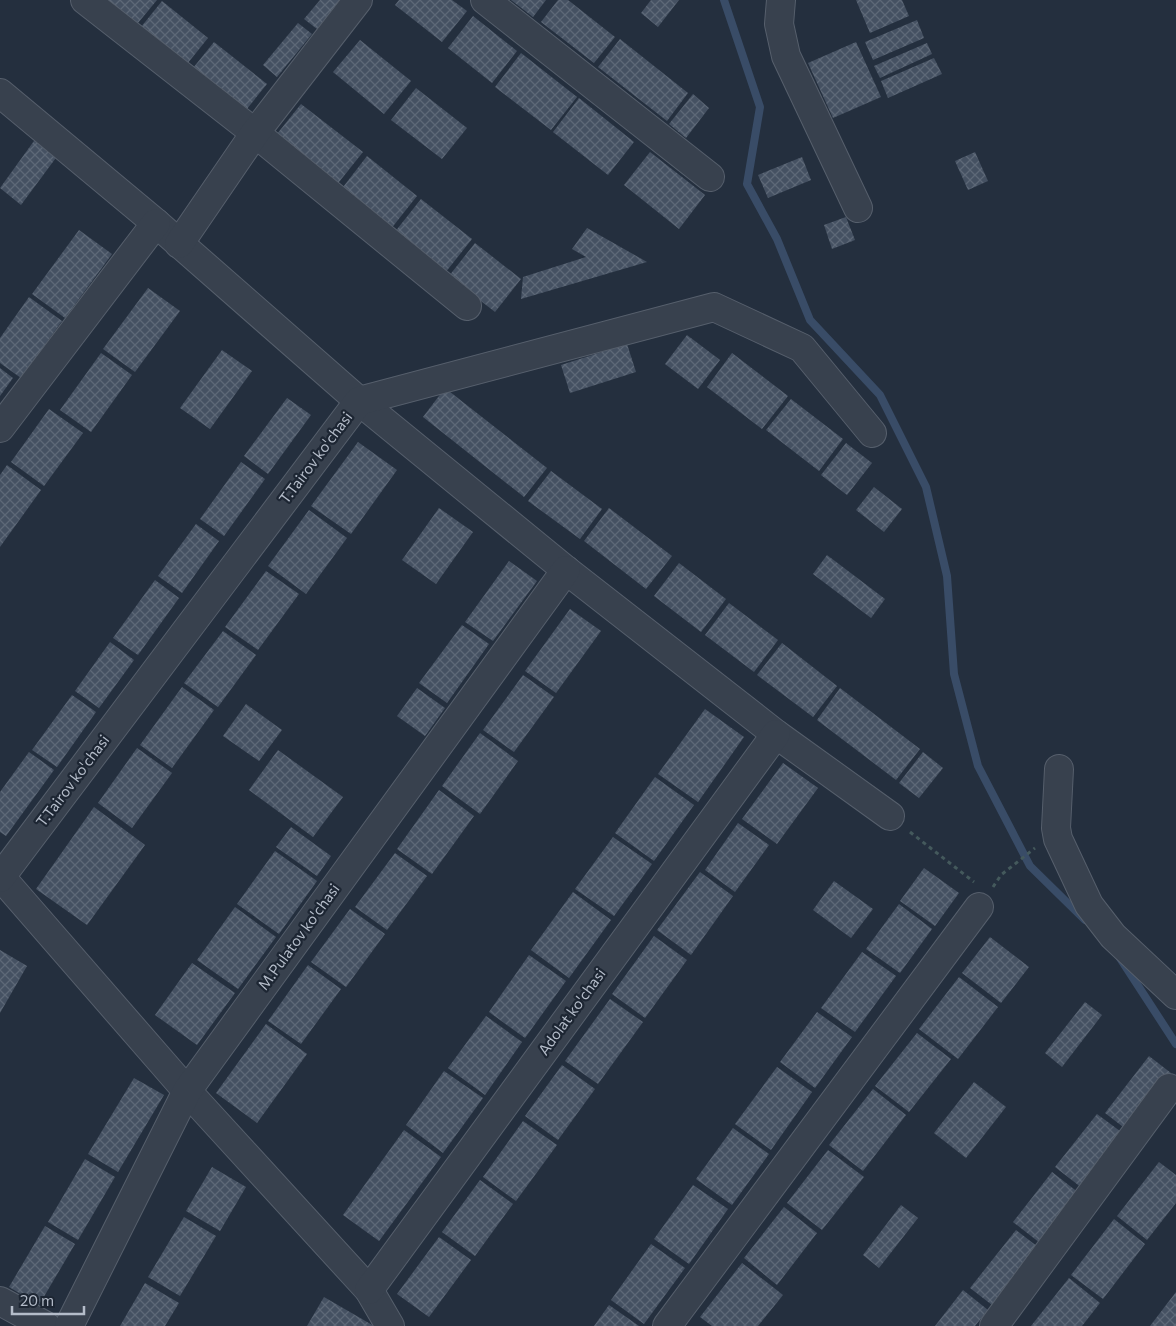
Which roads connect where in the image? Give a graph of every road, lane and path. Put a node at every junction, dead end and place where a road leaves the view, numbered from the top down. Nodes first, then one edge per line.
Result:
1 (85, 0) edge
2 (358, 0) edge
3 (485, 0) edge
4 (781, 0) edge
5 (0, 93) edge
6 (255, 133) junction
7 (710, 177) dead end
8 (858, 208) dead end
9 (156, 223) junction
10 (179, 244) junction
11 (467, 306) dead end
12 (359, 401) junction
13 (0, 428) edge
14 (872, 433) dead end
15 (566, 570) junction
16 (776, 734) junction
17 (1059, 769) dead end
18 (890, 816) joint
19 (1037, 846) dead end
20 (1001, 875) dead end
21 (0, 877) edge
22 (980, 897) joint
23 (1176, 995) edge
24 (1170, 1088) dead end
25 (187, 1091) junction
26 (369, 1290) junction
27 (0, 1301) edge
28 (46, 1326) edge
29 (70, 1326) edge
30 (390, 1326) edge
31 (667, 1326) edge
32 (994, 1326) edge

1 - 6 street
2 - 6 street
3 - 7 street
4 - 8 street
5 - 9 street
6 - 10 street
6 - 11 street
9 - 10 street
9 - 13 street
10 - 12 street
12 - 14 street, T.Tairov ko'chasi
12 - 15 street
12 - 21 street, T.Tairov ko'chasi
15 - 16 street
15 - 25 street, M.Pulatov ko'chasi
16 - 18 street
16 - 26 street, Adolat ko'chasi
17 - 23 street
18 - 22 path
19 - 20 path
21 - 25 street
22 - 31 street
24 - 32 street
25 - 26 street
25 - 29 street, M.Pulatov ko'chasi
26 - 30 street
27 - 28 street

